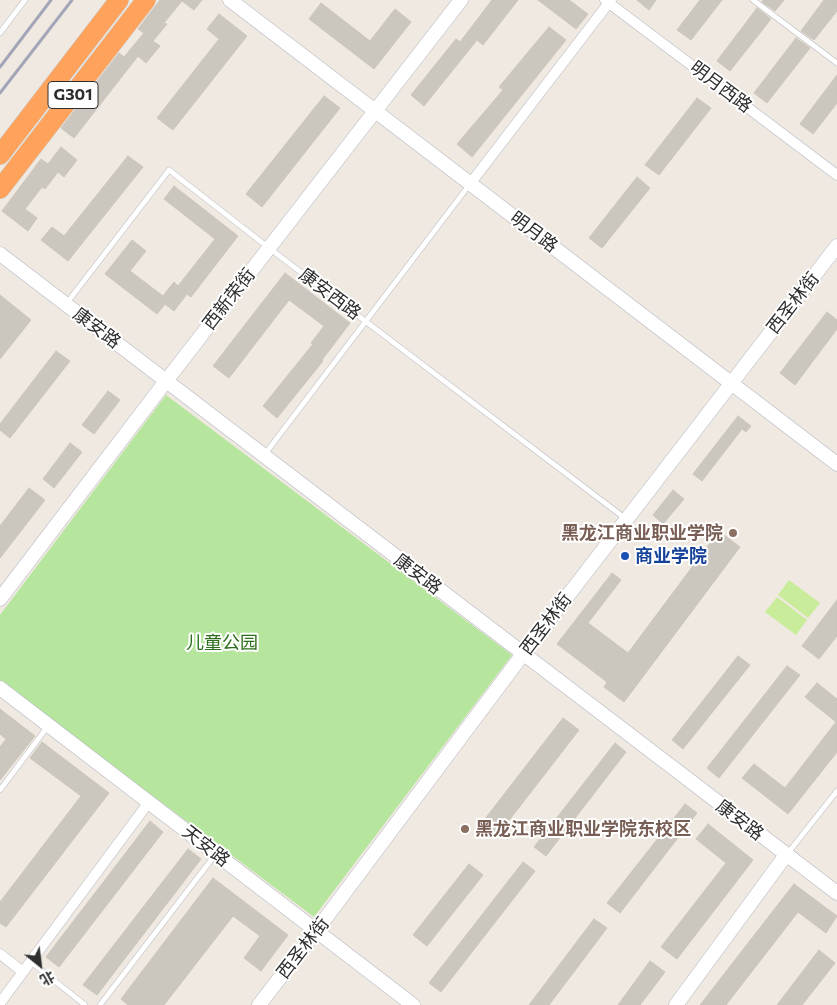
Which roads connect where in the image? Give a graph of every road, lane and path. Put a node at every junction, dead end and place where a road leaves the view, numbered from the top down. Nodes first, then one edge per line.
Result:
1 (25, 0) edge
2 (119, 0) edge
3 (146, 0) edge
4 (230, 0) edge
5 (461, 0) edge
6 (752, 0) edge
7 (608, 1) edge
8 (0, 33) edge
9 (837, 63) edge
10 (375, 111) junction
11 (0, 154) edge
12 (837, 175) edge
13 (470, 184) junction
14 (0, 189) edge
15 (837, 246) edge
16 (269, 248) junction
17 (0, 254) edge
18 (65, 304) junction
19 (366, 322) junction
20 (166, 381) junction
21 (731, 383) junction
22 (264, 456) junction
23 (837, 464) edge
24 (626, 520) junction
25 (0, 599) edge
26 (523, 654) junction
27 (0, 688) edge
28 (49, 725) junction
29 (0, 790) edge
30 (837, 791) edge
31 (149, 802) junction
32 (216, 854) junction
33 (786, 855) junction
34 (837, 893) edge
35 (316, 931) junction
36 (0, 954) edge
37 (30, 962) junction
38 (23, 972) junction
39 (0, 1003) edge
40 (85, 1005) edge
41 (100, 1005) edge
42 (259, 1005) edge
43 (413, 1005) edge
44 (676, 1005) edge

1 - 8 lane
2 - 11 highway, G301
3 - 14 highway, G301
4 - 10 street, 明月路
5 - 10 street, 西新荣街
6 - 9 lane
7 - 12 street, 明月西路
7 - 13 street
10 - 13 street, 明月路
10 - 16 street, 西新荣街
13 - 19 lane
13 - 21 street, 明月路
15 - 21 street, 西圣林街
16 - 18 lane, 康安西路
16 - 19 lane, 康安西路
16 - 20 street, 西新荣街
17 - 18 street, 康安路
18 - 20 street, 康安路
19 - 22 lane
19 - 24 lane, 康安西路
20 - 22 street, 康安路
20 - 25 street, 西新荣街
21 - 23 street, 明月路
21 - 24 street, 西圣林街
22 - 26 street, 康安路
24 - 26 street, 西圣林街
26 - 33 street, 康安路
26 - 35 street, 西圣林街
27 - 28 street, 天安路
28 - 29 lane
28 - 31 street, 天安路
30 - 33 lane
31 - 32 street, 天安路
31 - 37 street
32 - 35 street, 天安路
32 - 41 lane
33 - 34 street, 康安路
33 - 44 street
35 - 42 street, 西圣林街
35 - 43 street, 天安路
36 - 38 street
37 - 38 street
37 - 40 lane
38 - 39 street

